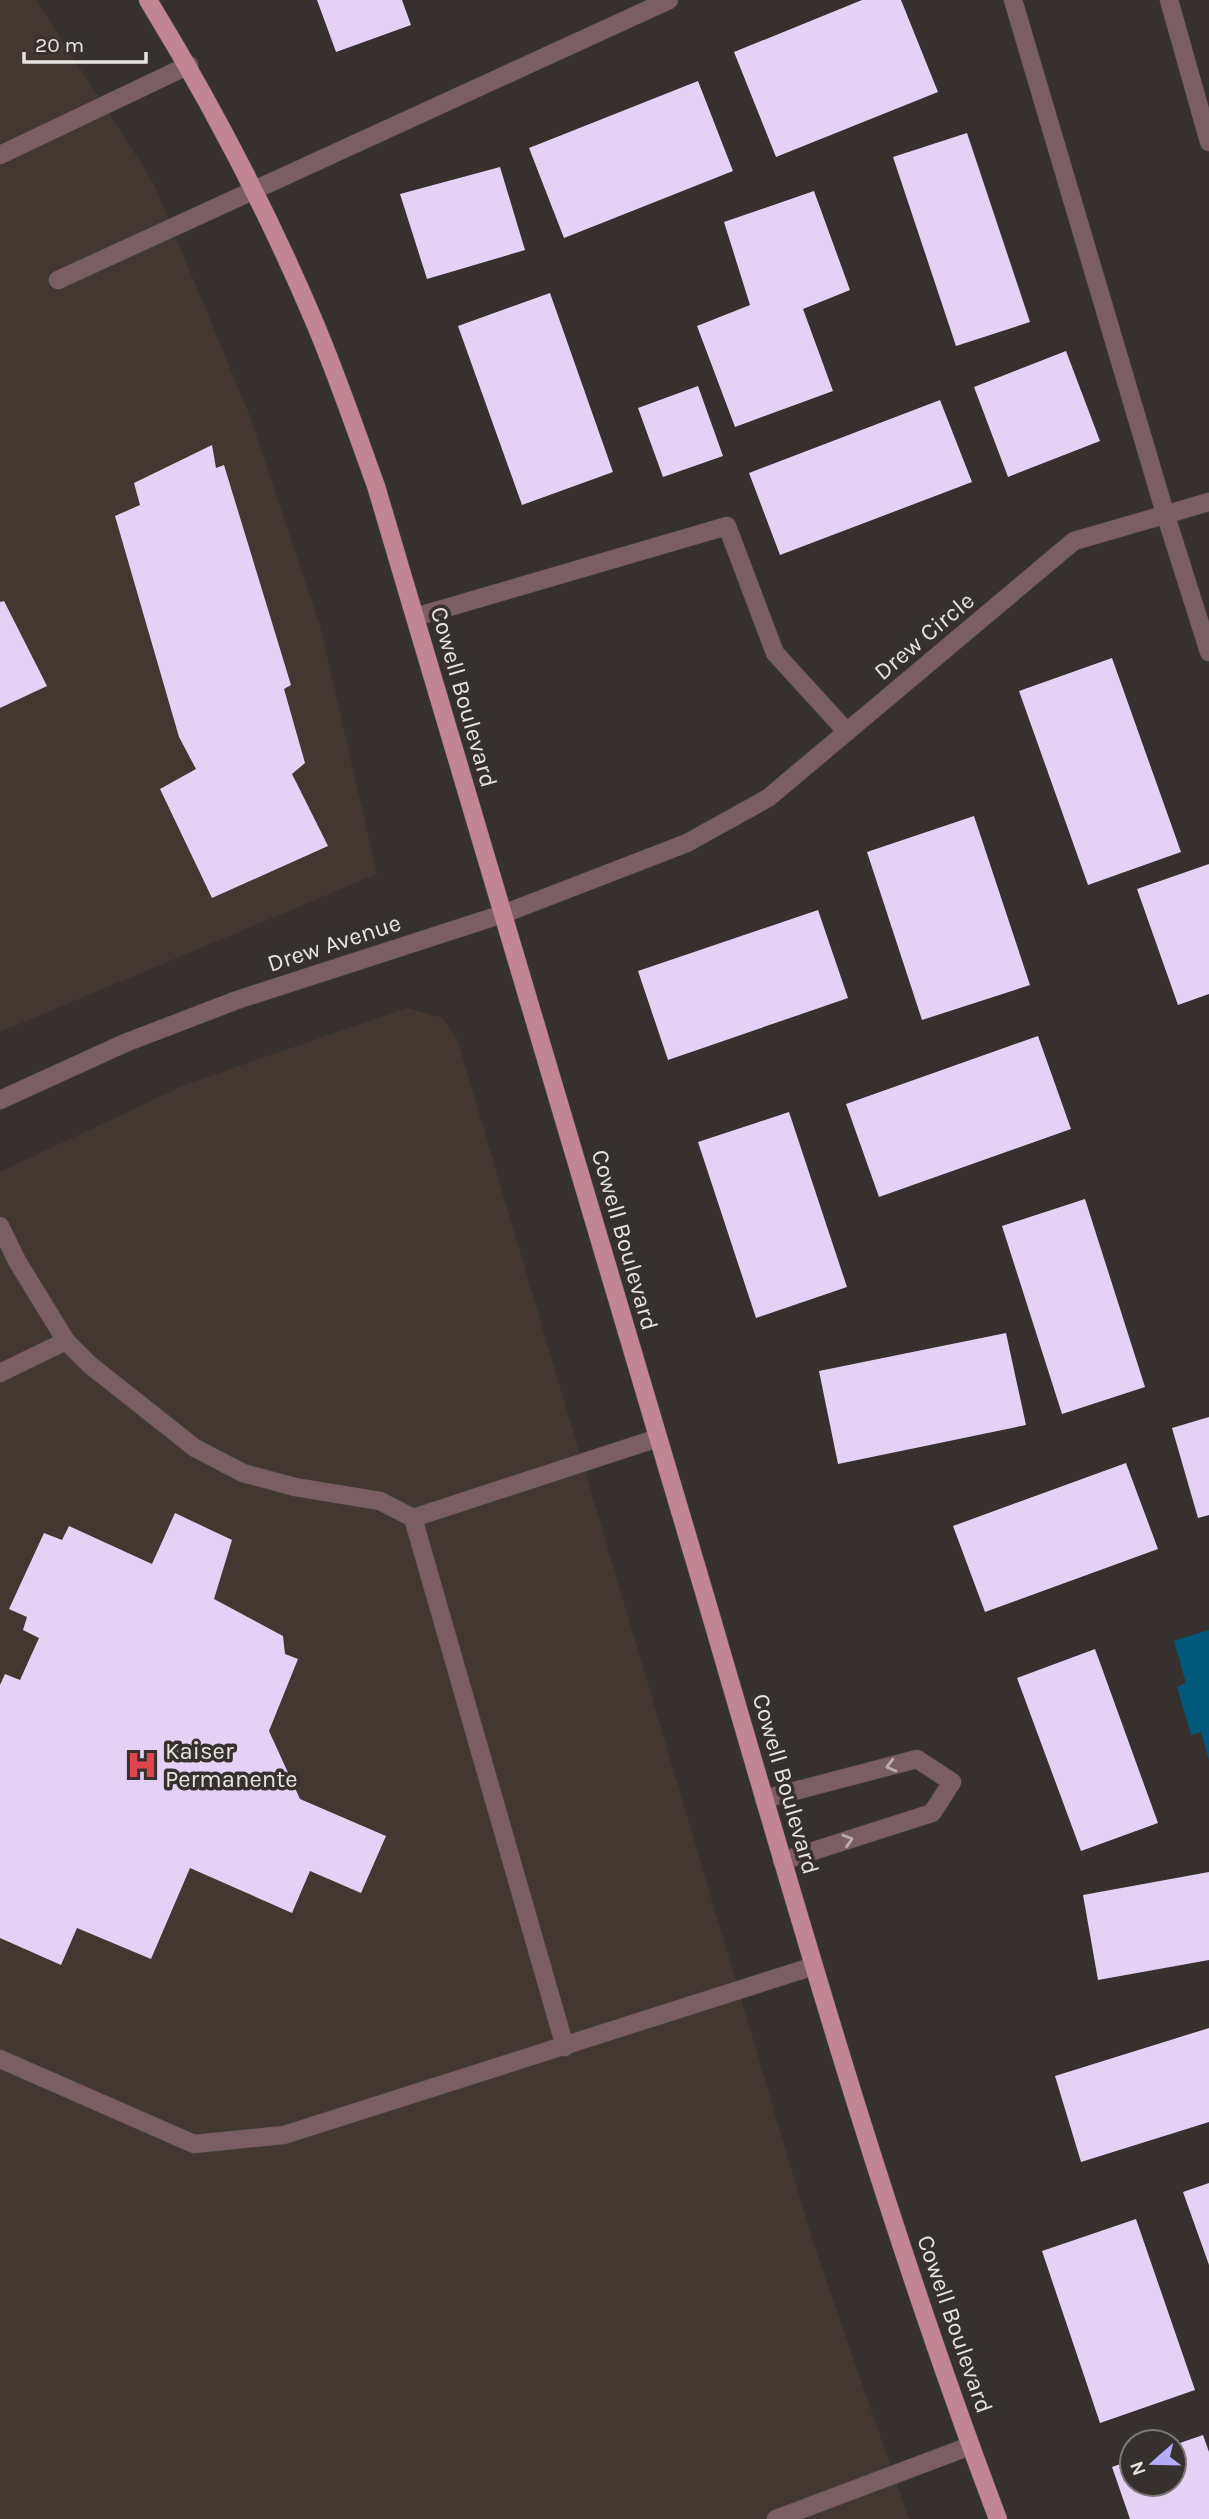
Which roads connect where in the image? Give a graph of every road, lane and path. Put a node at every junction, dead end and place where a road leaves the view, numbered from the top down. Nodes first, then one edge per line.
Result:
1 (148, 0) edge
2 (669, 0) edge
3 (1013, 0) edge
4 (1169, 0) edge
5 (188, 65) junction
6 (1209, 142) edge
7 (0, 155) edge
8 (254, 191) junction
9 (58, 280) dead end
10 (1209, 502) edge
11 (1165, 513) junction
12 (415, 617) junction
13 (1209, 653) edge
14 (847, 732) junction
15 (687, 843) joint
16 (503, 914) junction
17 (0, 1100) edge
18 (0, 1226) edge
19 (66, 1341) junction
20 (0, 1373) edge
21 (658, 1438) junction
22 (413, 1518) junction
23 (764, 1799) junction
24 (782, 1860) junction
25 (814, 1966) junction
26 (565, 2047) junction
27 (0, 2059) edge
28 (970, 2446) junction
29 (776, 2519) edge
30 (998, 2519) edge

1 - 5 main road, Cowell Boulevard
2 - 8 street
3 - 11 street
4 - 6 street
5 - 7 street
5 - 8 main road, Cowell Boulevard
8 - 9 street
8 - 12 main road, Cowell Boulevard
10 - 11 street, Drew Circle
11 - 13 street
11 - 14 street, Drew Circle
12 - 14 street
12 - 16 main road, Cowell Boulevard
14 - 15 street, Drew Circle
15 - 16 street, Drew Avenue
16 - 17 street, Drew Avenue
16 - 21 main road, Cowell Boulevard
18 - 19 street
19 - 20 street
19 - 22 street
21 - 22 street
21 - 23 main road, Cowell Boulevard
22 - 26 street
23 - 24 main road, Cowell Boulevard
24 -> 23 street
24 - 25 main road, Cowell Boulevard
25 - 26 street
25 - 28 main road, Cowell Boulevard
26 - 27 street
28 - 29 street
28 - 30 main road, Cowell Boulevard

